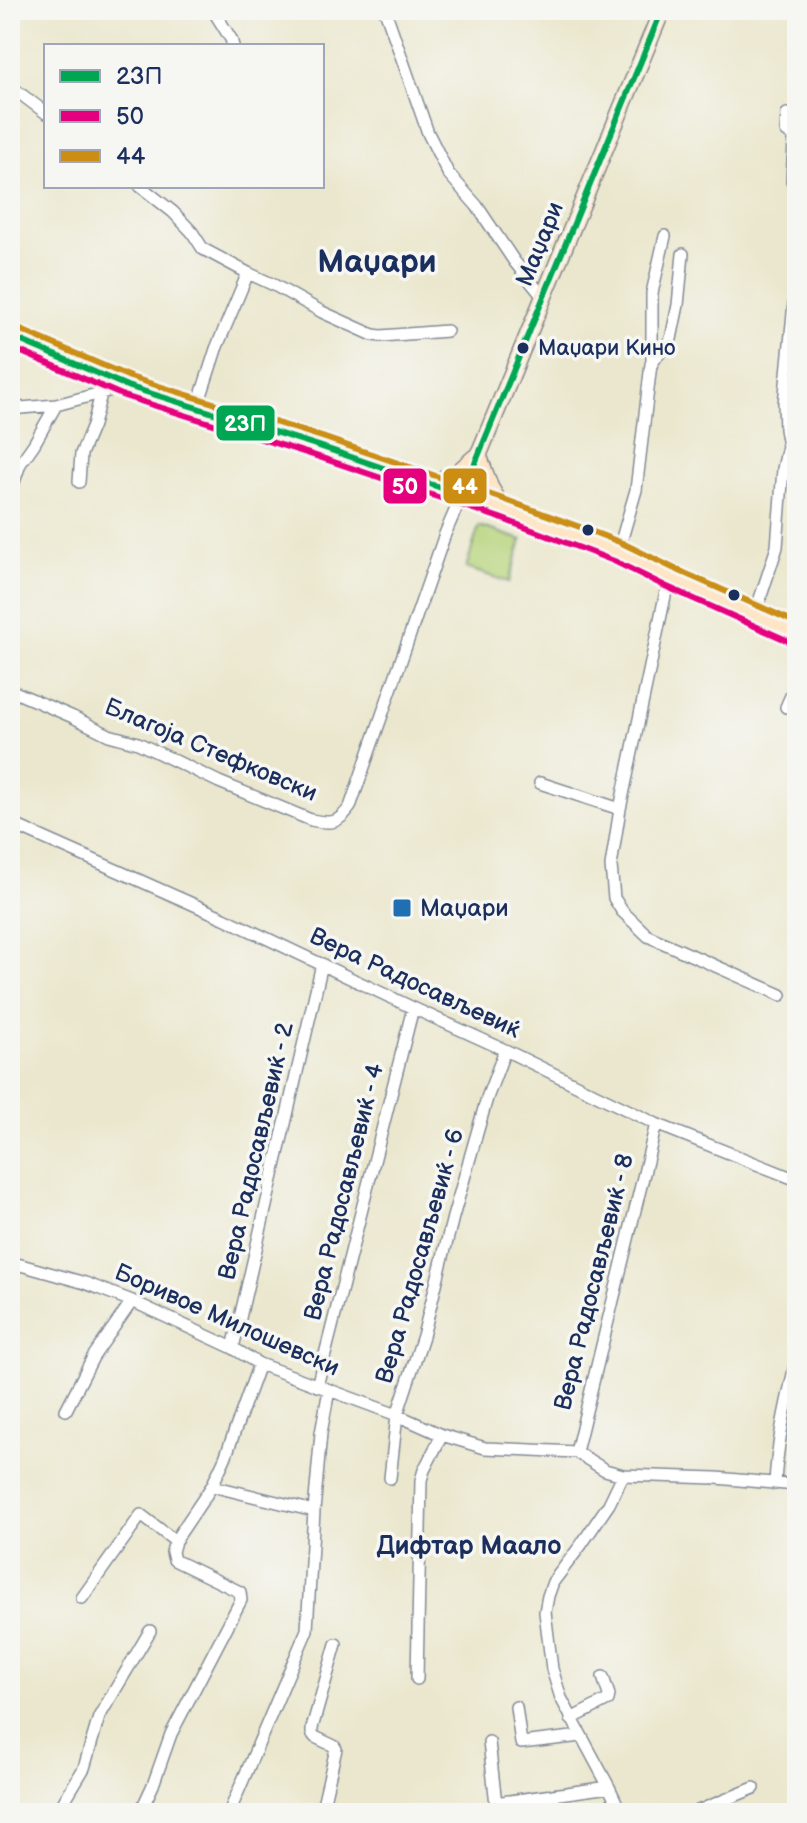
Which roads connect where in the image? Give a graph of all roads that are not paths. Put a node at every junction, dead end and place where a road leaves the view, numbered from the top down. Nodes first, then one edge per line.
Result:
1 (213, 10) edge
2 (385, 10) edge
3 (662, 10) edge
4 (232, 44) edge
5 (10, 86) edge
6 (44, 112) edge
7 (787, 114) dead end
8 (797, 187) edge
9 (143, 188) edge
10 (665, 236) dead end
11 (683, 254) dead end
12 (248, 273) junction
13 (796, 283) edge
14 (544, 298) junction
15 (447, 331) dead end
16 (10, 336) edge
17 (652, 364) junction
18 (127, 386) junction
19 (101, 394) junction
20 (56, 405) junction
21 (197, 408) junction
22 (10, 409) edge
23 (793, 443) edge
24 (478, 454) junction
25 (79, 482) dead end
26 (429, 484) junction
27 (10, 494) edge
28 (462, 495) junction
29 (503, 509) junction
30 (618, 552) junction
31 (669, 577) junction
32 (755, 614) junction
33 (797, 634) edge
34 (797, 687) edge
35 (10, 690) edge
36 (786, 707) dead end
37 (540, 783) dead end
38 (620, 809) junction
39 (12, 824) edge
40 (10, 842) edge
41 (322, 964) junction
42 (781, 995) dead end
43 (413, 1008) junction
44 (505, 1050) junction
45 (656, 1124) junction
46 (797, 1180) edge
47 (10, 1262) edge
48 (132, 1301) junction
49 (233, 1348) junction
50 (797, 1356) edge
51 (259, 1364) junction
52 (323, 1388) junction
53 (66, 1410) dead end
54 (397, 1415) junction
55 (442, 1435) junction
56 (576, 1452) junction
57 (623, 1475) junction
58 (390, 1478) dead end
59 (775, 1484) junction
60 (797, 1485) edge
61 (212, 1486) junction
62 (314, 1511) junction
63 (175, 1541) junction
64 (82, 1598) dead end
65 (150, 1631) dead end
66 (336, 1644) dead end
67 (603, 1677) dead end
68 (417, 1679) dead end
69 (516, 1707) dead end
70 (571, 1719) junction
71 (581, 1736) junction
72 (489, 1742) dead end
73 (609, 1787) junction
74 (754, 1788) dead end
75 (496, 1808) edge
76 (57, 1813) edge
77 (140, 1813) edge
78 (229, 1813) edge
79 (321, 1813) edge
80 (621, 1813) edge
81 (693, 1813) edge

1 - 4 street
2 - 14 street
3 - 14 main road, Маџари
5 - 6 street
7 - 8 street
9 - 12 street
10 - 17 street
11 - 17 street
12 - 15 street
12 - 21 street
13 - 23 street
14 - 24 main road, Маџари
16 - 18 main road
17 - 30 street
18 - 19 street
18 - 21 main road
19 - 20 street
19 - 25 street
20 - 22 street
20 - 27 street
21 - 26 main road
23 - 32 street
24 - 26 main road
24 - 28 main road, Маџари
24 - 29 main road
26 - 28 main road
28 - 29 main road
28 - 35 street, Благоја Стефковски
29 - 30 main road
30 - 31 main road
31 - 32 main road
31 - 38 street
32 - 33 main road
34 - 36 street
37 - 38 street
38 - 42 street
39 - 40 street, Вера Радосављевиќ
39 - 41 street, Вера Радосављевиќ
41 - 43 street, Вера Радосављевиќ
41 - 49 street, Вера Радосављевиќ - 2
43 - 44 street, Вера Радосављевиќ
43 - 52 street, Вера Радосављевиќ - 4
44 - 45 street, Вера Радосављевиќ
44 - 54 street, Вера Радосављевиќ - 6
45 - 46 street, Вера Радосављевиќ
45 - 56 street, Вера Радосављевиќ - 8
47 - 48 street, Боривое Милошевски
48 - 49 street, Боривое Милошевски
48 - 53 street
49 - 51 street, Боривое Милошевски
50 - 59 street
51 - 52 street, Боривое Милошевски
51 - 61 street
52 - 54 street, Боривое Милошевски
52 - 62 street, Вера Радосављевиќ - 4
54 - 55 street, Боривое Милошевски
54 - 58 street, Вера Радосављевиќ - 6
55 - 56 street, Боривое Милошевски
55 - 68 street
56 - 57 street, Боривое Милошевски
57 - 59 street, Боривое Милошевски
57 - 70 street
59 - 60 street, Боривое Милошевски
61 - 62 street
61 - 63 street
62 - 78 street, Вера Радосављевиќ - 4
63 - 64 street
63 - 77 street
65 - 76 street
66 - 79 street
67 - 70 street
69 - 71 street
70 - 71 street
71 - 73 street
72 - 75 street
73 - 75 street
73 - 80 street
74 - 81 street

